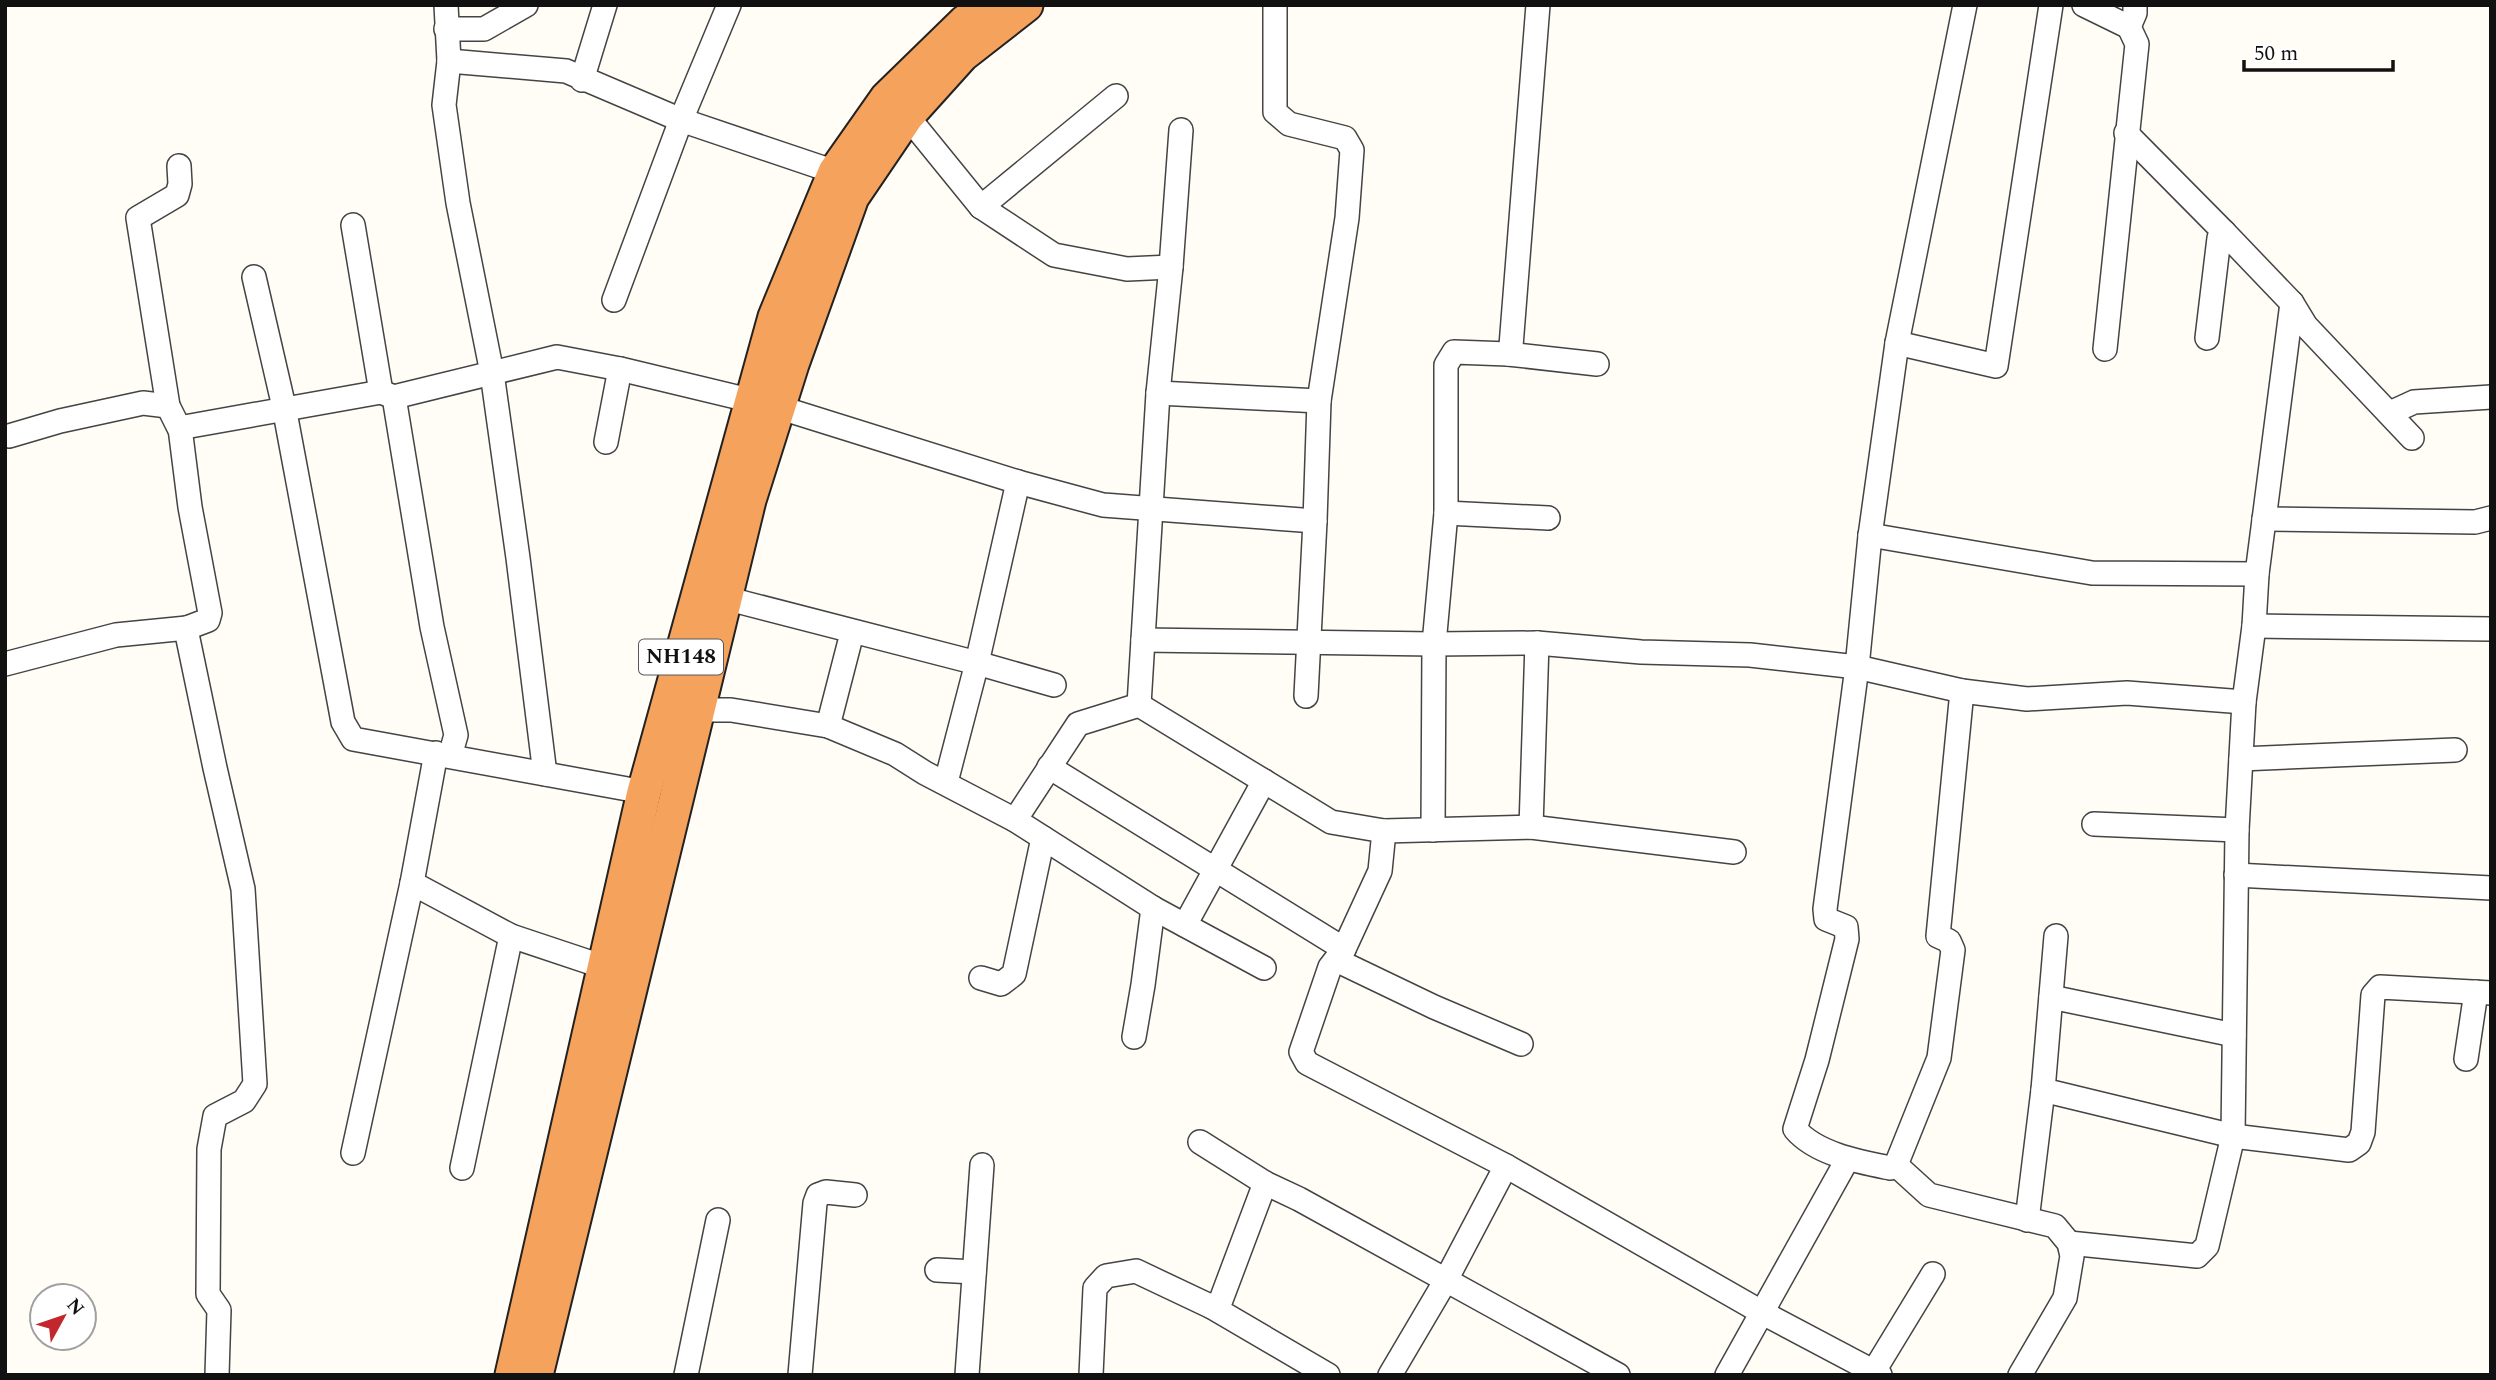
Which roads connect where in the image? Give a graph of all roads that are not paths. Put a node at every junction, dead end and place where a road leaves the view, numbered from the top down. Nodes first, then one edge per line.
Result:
1 (446, 5) edge
2 (526, 5) edge
3 (606, 5) edge
4 (729, 5) edge
5 (989, 5) edge
6 (1026, 5) edge
7 (1275, 5) edge
8 (1538, 5) edge
9 (1965, 5) edge
10 (2051, 5) edge
11 (2084, 5) edge
12 (2132, 16) edge
13 (446, 29) junction
14 (449, 61) junction
15 (582, 80) junction
16 (1116, 96) dead end
17 (907, 116) junction
18 (681, 120) junction
19 (1181, 130) dead end
20 (2126, 133) junction
21 (179, 166) dead end
22 (835, 172) junction
23 (981, 207) junction
24 (353, 225) dead end
25 (2224, 232) junction
26 (1171, 267) junction
27 (254, 277) dead end
28 (614, 300) dead end
29 (2292, 303) junction
30 (2207, 338) dead end
31 (1897, 344) junction
32 (2105, 349) dead end
33 (1508, 354) junction
34 (1597, 364) dead end
35 (620, 369) junction
36 (492, 373) junction
37 (1158, 393) junction
38 (387, 394) junction
39 (2491, 397) edge
40 (1319, 401) junction
41 (765, 404) junction
42 (167, 407) junction
43 (284, 407) junction
44 (2390, 413) junction
45 (180, 428) junction
46 (9, 436) dead end
47 (2412, 438) dead end
48 (606, 442) dead end
49 (1018, 482) junction
50 (1150, 510) junction
51 (1446, 513) junction
52 (2491, 518) edge
53 (1548, 519) dead end
54 (2264, 519) junction
55 (1315, 522) junction
56 (1870, 535) junction
57 (2257, 573) junction
58 (725, 598) junction
59 (2254, 626) junction
60 (187, 628) junction
61 (2491, 629) edge
62 (852, 633) junction
63 (1143, 640) junction
64 (1310, 642) junction
65 (1537, 643) junction
66 (1434, 644) junction
67 (977, 663) junction
68 (5, 664) edge
69 (1857, 667) junction
70 (1054, 685) dead end
71 (1962, 691) junction
72 (1306, 696) dead end
73 (2244, 702) junction
74 (1139, 705) junction
75 (697, 710) junction
76 (828, 726) junction
77 (673, 746) junction
78 (2455, 750) dead end
79 (443, 755) junction
80 (2241, 759) junction
81 (1049, 767) junction
82 (545, 774) junction
83 (1264, 781) junction
84 (946, 782) junction
85 (644, 792) junction
86 (1015, 820) junction
87 (2094, 824) dead end
88 (1531, 827) junction
89 (1433, 830) junction
90 (2236, 830) junction
91 (1384, 831) junction
92 (1044, 838) junction
93 (1734, 852) dead end
94 (1215, 872) junction
95 (2236, 875) junction
96 (412, 883) junction
97 (2491, 888) edge
98 (1153, 908) junction
99 (1185, 925) junction
100 (511, 936) junction
101 (2056, 936) dead end
102 (1340, 955) junction
103 (604, 967) junction
104 (1264, 968) dead end
105 (981, 978) dead end
106 (2483, 993) edge
107 (2051, 997) junction
108 (2234, 1035) junction
109 (1134, 1037) dead end
110 (1521, 1044) dead end
111 (2466, 1059) dead end
112 (2043, 1090) junction
113 (2232, 1136) junction
114 (1200, 1142) dead end
115 (353, 1153) dead end
116 (1847, 1160) junction
117 (982, 1164) dead end
118 (1896, 1165) junction
119 (1506, 1166) junction
120 (461, 1168) dead end
121 (1265, 1183) junction
122 (855, 1195) dead end
123 (718, 1220) dead end
124 (2027, 1220) junction
125 (2069, 1244) junction
126 (937, 1270) dead end
127 (974, 1272) junction
128 (1933, 1274) dead end
129 (1446, 1280) junction
130 (1212, 1307) junction
131 (1763, 1313) junction
132 (1877, 1373) edge
133 (217, 1375) edge
134 (512, 1375) edge
135 (536, 1375) edge
136 (686, 1375) edge
137 (800, 1375) edge
138 (967, 1375) edge
139 (1091, 1375) edge
140 (1328, 1375) edge
141 (1390, 1375) edge
142 (1618, 1375) edge
143 (1727, 1375) edge
144 (2020, 1375) edge

1 - 13 street
2 - 13 street
3 - 15 street
4 - 18 street
5 - 22 highway, NH148
6 - 17 highway, NH148
7 - 40 street
8 - 33 street
9 - 31 street
10 - 31 street
11 - 12 street
12 - 20 street
13 - 14 street
14 - 15 street
14 - 36 street
15 - 18 street
16 - 23 street
17 - 23 street
17 - 41 highway, NH148
18 - 22 street
18 - 28 street
19 - 26 street
20 - 25 street
20 - 32 street
21 - 42 street
22 - 41 highway, NH148
23 - 26 street
24 - 38 street
25 - 29 street
25 - 30 street
26 - 37 street
27 - 43 street
29 - 44 street
29 - 54 street
31 - 56 street
33 - 34 street
33 - 51 street
35 - 36 street
35 - 41 street
35 - 48 street
36 - 38 street
36 - 82 street
37 - 40 street
37 - 50 street
38 - 43 street
38 - 79 street
39 - 44 street
40 - 55 street
41 - 49 street
41 - 58 highway, NH148
41 - 77 highway, NH148
42 - 45 street
42 - 46 street
43 - 45 street
43 - 79 street
44 - 47 street
45 - 60 street
49 - 50 street
49 - 67 street
50 - 55 street
50 - 63 street
51 - 53 street
51 - 66 street
52 - 54 street
54 - 57 street
55 - 64 street
56 - 57 street
56 - 69 street
57 - 59 street
58 - 62 street
58 - 75 highway, NH148
59 - 61 street
59 - 73 street
60 - 68 street
60 - 133 street
62 - 67 street
62 - 76 street
63 - 64 street
63 - 74 street
64 - 66 street
64 - 72 street
65 - 66 street
65 - 69 street
65 - 88 street
66 - 89 street
67 - 70 street
67 - 84 street
69 - 71 street
69 - 116 street
71 - 73 street
71 - 118 street
73 - 80 street
74 - 81 street
74 - 83 street
75 - 76 street
75 - 77 highway, NH148
76 - 84 street
77 - 85 highway, NH148
77 - 135 highway, NH148
78 - 80 street
79 - 82 street
79 - 96 street
80 - 90 street
81 - 86 street
81 - 94 street
82 - 85 street
83 - 91 street
83 - 94 street
84 - 86 street
85 - 103 highway, NH148
86 - 92 street
87 - 90 street
88 - 89 street
88 - 93 street
89 - 91 street
90 - 95 street
91 - 102 street
92 - 98 street
92 - 105 street
94 - 99 street
94 - 102 street
95 - 97 street
95 - 108 street
96 - 100 street
96 - 115 street
98 - 99 street
98 - 109 street
99 - 104 street
100 - 103 street
100 - 120 street
101 - 107 street
102 - 110 street
102 - 119 street
103 - 134 highway, NH148
106 - 111 street
106 - 113 street
107 - 108 street
107 - 112 street
108 - 113 street
112 - 113 street
112 - 124 street
113 - 125 street
114 - 121 street
116 - 118 street
116 - 131 street
117 - 127 street
118 - 124 street
119 - 129 street
119 - 131 street
121 - 129 street
121 - 130 street
122 - 137 street
123 - 136 street
124 - 125 street
125 - 144 street
126 - 127 street
127 - 138 street
128 - 132 street
129 - 141 street
129 - 142 street
130 - 139 street
130 - 140 street
131 - 132 street
131 - 143 street

